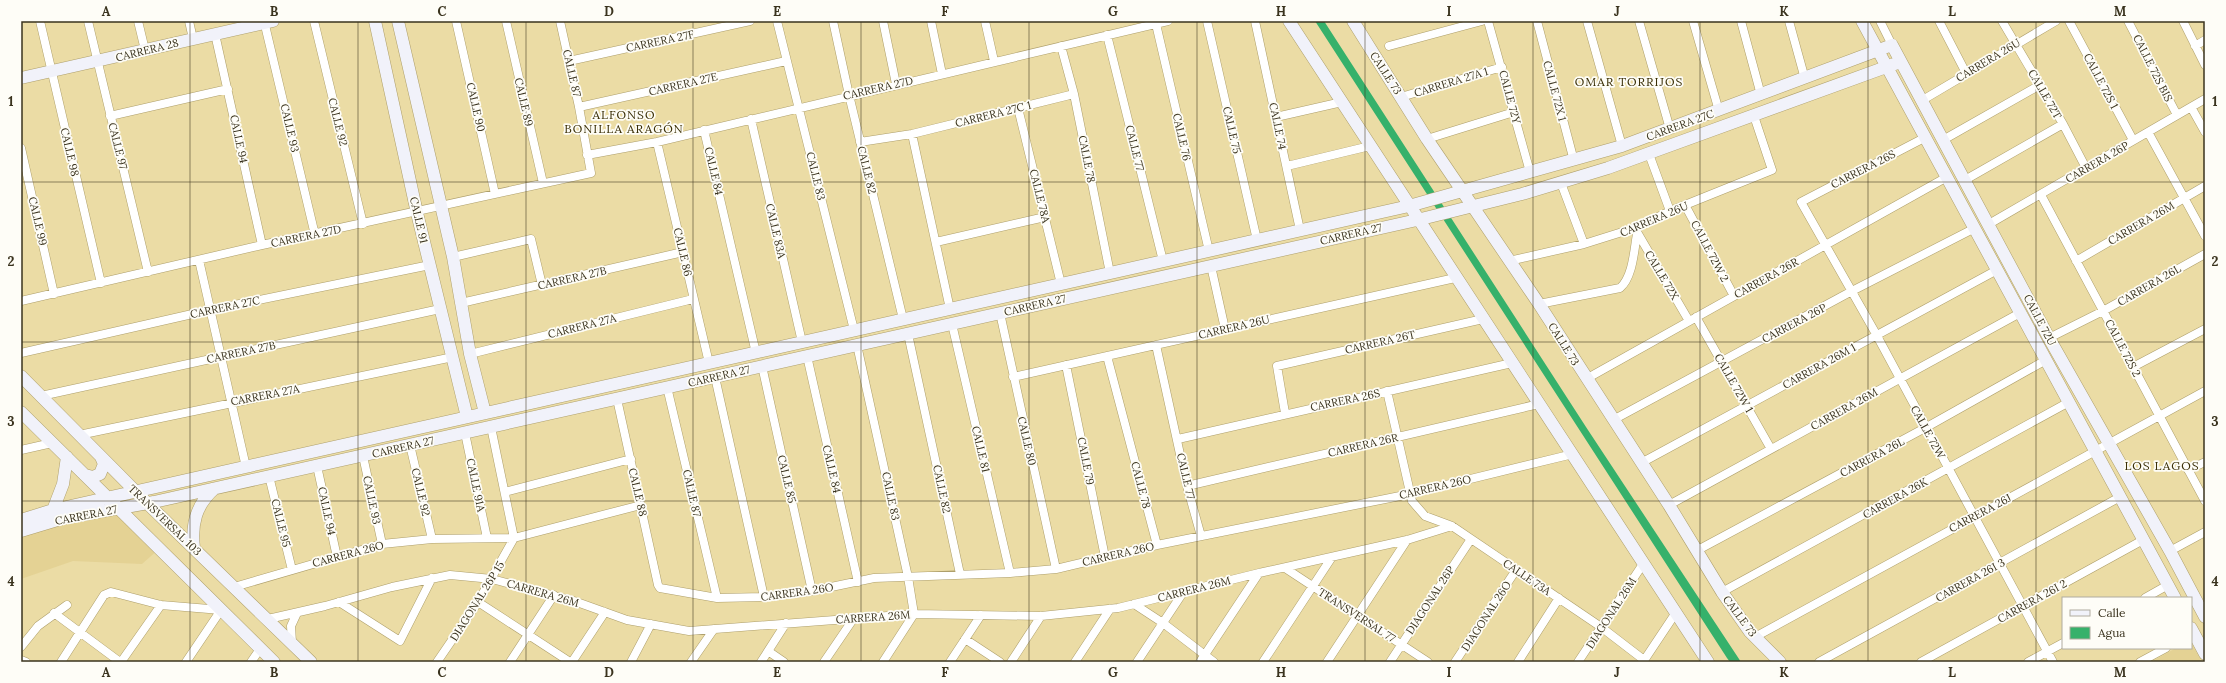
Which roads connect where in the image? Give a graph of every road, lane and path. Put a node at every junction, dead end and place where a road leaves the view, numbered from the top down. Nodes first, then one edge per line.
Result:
1 (40, 21) edge
2 (88, 21) edge
3 (138, 21) edge
4 (189, 21) edge
5 (314, 21) edge
6 (374, 21) edge
7 (398, 21) edge
8 (456, 21) edge
9 (506, 21) edge
10 (560, 21) edge
11 (750, 21) edge
12 (777, 21) edge
13 (833, 21) edge
14 (882, 21) edge
15 (931, 21) edge
16 (984, 21) edge
17 (1168, 21) edge
18 (1207, 21) edge
19 (1255, 21) edge
20 (1289, 21) edge
21 (1353, 21) edge
22 (1482, 21) edge
23 (1488, 21) edge
24 (1536, 21) edge
25 (1586, 21) edge
26 (1639, 21) edge
27 (1693, 21) edge
28 (1740, 21) edge
29 (1789, 21) edge
30 (1862, 21) edge
31 (1880, 21) edge
32 (1940, 21) edge
33 (2002, 21) edge
34 (2056, 21) edge
35 (2069, 21) edge
36 (2128, 21) edge
37 (2183, 21) edge
38 (267, 22) edge
39 (1156, 24) junction
40 (216, 34) junction
41 (1107, 35) junction
42 (193, 39) junction
43 (2205, 40) edge
44 (2016, 44) junction
45 (1892, 45) junction
46 (1061, 46) junction
47 (1389, 46) dead end
48 (2195, 46) junction
49 (145, 50) junction
50 (1878, 51) junction
51 (569, 61) junction
52 (786, 61) junction
53 (994, 61) junction
54 (97, 62) junction
55 (1900, 62) junction
56 (2205, 65) edge
57 (1888, 66) junction
58 (1502, 67) junction
59 (51, 72) junction
60 (1966, 73) junction
61 (942, 74) junction
62 (21, 78) edge
63 (1805, 79) junction
64 (896, 84) junction
65 (2040, 85) junction
66 (228, 89) junction
67 (1074, 94) junction
68 (849, 95) junction
69 (1761, 95) junction
70 (1401, 97) junction
71 (2205, 99) edge
72 (1921, 101) junction
73 (1342, 102) junction
74 (579, 107) junction
75 (798, 107) junction
76 (2191, 107) junction
77 (1018, 108) junction
78 (1719, 111) junction
79 (1514, 112) junction
80 (2177, 115) junction
81 (110, 116) junction
82 (1754, 116) junction
83 (1276, 117) junction
84 (751, 119) junction
85 (2063, 124) junction
86 (1670, 129) junction
87 (704, 130) junction
88 (2148, 132) junction
89 (2205, 132) edge
90 (912, 134) junction
91 (1926, 137) junction
92 (1427, 139) junction
93 (1943, 140) junction
94 (2134, 140) junction
95 (657, 142) junction
96 (860, 142) junction
97 (1370, 146) junction
98 (1622, 146) junction
99 (21, 148) edge
100 (1649, 154) junction
101 (587, 155) junction
102 (1574, 161) junction
103 (1286, 166) junction
104 (2086, 168) junction
105 (1530, 172) junction
106 (591, 173) joint
107 (1947, 177) junction
108 (1965, 180) junction
109 (543, 182) junction
110 (1561, 183) junction
111 (2205, 186) edge
112 (1462, 191) junction
113 (495, 194) junction
114 (2041, 195) junction
115 (2184, 198) junction
116 (1801, 202) joint
117 (1686, 205) junction
118 (1409, 206) junction
119 (1472, 206) junction
120 (441, 208) junction
121 (1670, 211) junction
122 (417, 213) junction
123 (1046, 217) junction
124 (1417, 220) junction
125 (363, 224) junction
126 (1989, 224) junction
127 (1975, 228) junction
128 (1300, 230) junction
129 (1636, 231) junction
130 (315, 235) junction
131 (2205, 236) edge
132 (1257, 240) junction
133 (936, 242) junction
134 (1584, 244) junction
135 (262, 245) junction
136 (1825, 245) junction
137 (1209, 251) junction
138 (683, 252) junction
139 (2205, 254) edge
140 (453, 257) junction
141 (199, 260) junction
142 (1163, 261) junction
143 (1509, 261) junction
144 (2076, 261) junction
145 (430, 265) junction
146 (1211, 266) junction
147 (1997, 270) junction
148 (148, 272) junction
149 (1110, 273) junction
150 (1456, 278) junction
151 (101, 283) junction
152 (1061, 284) junction
153 (542, 285) junction
154 (1852, 291) junction
155 (54, 294) junction
156 (1734, 296) junction
157 (693, 299) junction
158 (21, 301) edge
159 (461, 303) junction
160 (1539, 304) junction
161 (440, 309) junction
162 (950, 309) junction
163 (210, 310) junction
164 (2103, 311) junction
165 (1000, 313) junction
166 (2020, 313) junction
167 (903, 319) junction
168 (1483, 319) junction
169 (1693, 319) junction
170 (952, 324) junction
171 (1225, 329) junction
172 (2205, 329) edge
173 (854, 330) junction
174 (908, 334) junction
175 (1876, 334) junction
176 (2049, 338) junction
177 (802, 342) junction
178 (857, 345) junction
179 (1156, 345) junction
180 (756, 352) junction
181 (21, 353) edge
182 (470, 354) junction
183 (220, 356) junction
184 (807, 356) junction
185 (1107, 356) junction
186 (453, 357) junction
187 (2046, 360) junction
188 (1721, 362) junction
189 (709, 363) junction
190 (1512, 363) junction
191 (1066, 365) junction
192 (762, 366) junction
193 (2133, 367) junction
194 (21, 376) edge
195 (714, 377) junction
196 (1013, 377) junction
197 (1586, 379) junction
198 (1899, 379) junction
199 (667, 388) junction
200 (1387, 391) junction
201 (2205, 391) edge
202 (41, 396) junction
203 (617, 399) junction
204 (482, 401) junction
205 (231, 402) junction
206 (2069, 402) junction
207 (1539, 404) junction
208 (465, 405) junction
209 (1746, 405) junction
210 (21, 412) edge
211 (485, 413) junction
212 (1285, 413) junction
213 (2159, 416) junction
214 (467, 417) junction
215 (1613, 420) junction
216 (491, 427) junction
217 (1926, 428) junction
218 (465, 433) junction
219 (78, 435) junction
220 (1397, 437) junction
221 (1178, 439) junction
222 (52, 443) junction
223 (2109, 444) junction
224 (410, 445) junction
225 (1771, 449) junction
226 (21, 450) edge
227 (2095, 451) junction
228 (1573, 454) junction
229 (363, 456) junction
230 (67, 457) junction
231 (101, 457) junction
232 (631, 460) junction
233 (2205, 462) edge
234 (1641, 463) junction
235 (317, 466) junction
236 (246, 467) junction
237 (1948, 469) junction
238 (2188, 470) junction
239 (85, 475) junction
240 (269, 476) junction
241 (1187, 486) junction
242 (214, 488) junction
243 (136, 492) junction
244 (505, 492) junction
245 (1410, 493) junction
246 (2120, 497) junction
247 (107, 498) junction
248 (2205, 502) edge
249 (148, 504) junction
250 (641, 505) junction
251 (1668, 505) junction
252 (118, 509) junction
253 (53, 510) junction
254 (1973, 516) junction
255 (21, 520) edge
256 (1452, 526) junction
257 (21, 531) edge
258 (2205, 532) edge
259 (1201, 536) junction
260 (487, 538) junction
261 (514, 538) junction
262 (432, 539) junction
263 (1471, 539) junction
264 (1407, 540) junction
265 (2143, 540) junction
266 (382, 544) junction
267 (1156, 545) junction
268 (194, 548) junction
269 (1696, 551) junction
270 (2170, 551) junction
271 (337, 557) junction
272 (1105, 557) junction
273 (1332, 557) junction
274 (1643, 564) junction
275 (1999, 564) junction
276 (1286, 568) junction
277 (1056, 569) junction
278 (292, 570) junction
279 (1516, 570) junction
280 (1010, 573) junction
281 (1259, 573) junction
282 (960, 574) junction
283 (494, 576) junction
284 (908, 577) junction
285 (432, 578) junction
286 (858, 582) junction
287 (658, 585) joint
288 (1313, 586) junction
289 (2168, 586) junction
290 (234, 588) junction
291 (812, 591) junction
292 (1184, 591) junction
293 (1722, 592) junction
294 (554, 595) junction
295 (764, 597) junction
296 (2147, 597) edge
297 (2174, 597) edge
298 (716, 598) junction
299 (1559, 598) junction
300 (339, 602) junction
301 (478, 602) junction
302 (1134, 604) junction
303 (67, 605) dead end
304 (161, 605) junction
305 (2023, 606) junction
306 (1110, 609) junction
307 (221, 610) junction
308 (297, 612) junction
309 (605, 612) junction
310 (54, 613) junction
311 (914, 614) junction
312 (1675, 614) junction
313 (981, 615) junction
314 (1041, 616) junction
315 (1357, 616) junction
316 (2205, 617) edge
317 (854, 618) junction
318 (268, 619) junction
319 (786, 623) junction
320 (1163, 623) junction
321 (651, 624) junction
322 (1601, 627) junction
323 (714, 629) junction
324 (2192, 632) edge
325 (80, 633) junction
326 (528, 634) junction
327 (1755, 637) junction
328 (965, 639) junction
329 (292, 643) junction
330 (2062, 644) edge
331 (1402, 645) junction
332 (21, 647) edge
333 (260, 648) junction
334 (2164, 649) edge
335 (768, 651) junction
336 (2048, 651) junction
337 (2205, 654) edge
338 (1202, 659) edge
339 (21, 660) edge
340 (1644, 661) edge
341 (26, 662) edge
342 (61, 662) edge
343 (121, 662) edge
344 (186, 662) edge
345 (251, 662) edge
346 (274, 662) edge
347 (311, 662) edge
348 (437, 662) edge
349 (510, 662) edge
350 (571, 662) edge
351 (631, 662) edge
352 (691, 662) edge
353 (761, 662) edge
354 (784, 662) edge
355 (824, 662) edge
356 (883, 662) edge
357 (950, 662) edge
358 (1000, 662) edge
359 (1011, 662) edge
360 (1075, 662) edge
361 (1137, 662) edge
362 (1214, 662) edge
363 (1263, 662) edge
364 (1326, 662) edge
365 (1390, 662) edge
366 (1428, 662) edge
367 (1455, 662) edge
368 (1518, 662) edge
369 (1578, 662) edge
370 (1708, 662) edge
371 (1780, 662) edge
372 (1819, 662) edge
373 (1922, 662) edge
374 (2028, 662) edge
375 (2053, 662) edge
376 (2140, 662) edge

1 - 59 street, CALLE 98
2 - 54 street, CALLE 97
3 - 49 street
4 - 42 street
5 - 125 street, CALLE 92
6 - 122 main road, CALLE 91
7 - 120 main road
8 - 113 street, CALLE 90
9 - 109 street, CALLE 89
10 - 51 street, CALLE 87
11 - 51 street, CARRERA 27F
12 - 52 street, CALLE 83
13 - 68 street, CALLE 82
14 - 64 street
15 - 61 street
16 - 53 street
17 - 39 street, CARRERA 27D
18 - 132 street, CALLE 75
19 - 83 street, CALLE 74
20 - 73 main road
21 - 70 main road, CALLE 73
22 - 47 street
23 - 58 street, CALLE 72Y
24 - 102 street, CALLE 72X 1
25 - 98 street
26 - 86 street
27 - 78 street
28 - 69 street
29 - 63 street
30 - 50 main road, CALLE 72U
31 - 45 street, CALLE 72U
32 - 60 street
33 - 44 street, CALLE 72T
34 - 44 street, CARRERA 26U
35 - 94 street, CALLE 72S 1
36 - 80 street, CALLE 72S BIS
37 - 48 street
38 - 40 main road, CARRERA 28
38 - 130 street, CALLE 93
39 - 41 street, CARRERA 27D
39 - 137 street, CALLE 76
40 - 42 main road, CARRERA 28
40 - 66 street, CALLE 94
41 - 46 street, CARRERA 27D
41 - 142 street, CALLE 77
42 - 49 main road, CARRERA 28
43 - 48 street
44 - 60 street, CARRERA 26U
44 - 65 street, CALLE 72T
45 - 50 main road, CARRERA 27C
45 - 55 main road, CALLE 72U
46 - 53 street, CARRERA 27D
46 - 67 street, CALLE 78
48 - 56 street
49 - 54 main road, CARRERA 28
50 - 57 main road, CALLE 72U
50 - 63 main road, CARRERA 27C
51 - 74 street, CALLE 87
52 - 74 street, CARRERA 27E
52 - 75 street, CALLE 83
53 - 61 street, CARRERA 27D
54 - 59 main road, CARRERA 28
54 - 81 street, CALLE 97
55 - 57 main road, CARRERA 27C
55 - 72 main road, CALLE 72U
57 - 82 main road, CARRERA 27C
57 - 91 main road, CALLE 72U
58 - 70 street, CARRERA 27A 1
58 - 79 street, CALLE 72Y
59 - 62 main road, CARRERA 28
59 - 151 street, CALLE 98
60 - 72 street, CARRERA 26U
61 - 64 street, CARRERA 27D
63 - 69 main road, CARRERA 27C
64 - 68 street, CARRERA 27D
65 - 85 street, CALLE 72T
65 - 93 street
66 - 81 street
66 - 135 street, CALLE 94
67 - 77 street, CARRERA 27C 1
67 - 149 street, CALLE 78
68 - 75 street, CARRERA 27D
68 - 96 street, CALLE 82
69 - 78 main road, CARRERA 27C
70 - 92 main road, CALLE 73
71 - 76 street, CARRERA 26P
72 - 93 main road, CALLE 72U
73 - 83 street
73 - 97 main road
74 - 101 street, CALLE 87
75 - 84 street, CARRERA 27D
75 - 173 street, CALLE 83
76 - 80 street, CARRERA 26P
76 - 89 street
77 - 90 street, CARRERA 27C 1
77 - 123 street, CALLE 78A
78 - 86 main road, CARRERA 27C
79 - 92 street
79 - 105 street, CALLE 72Y
80 - 88 street, CARRERA 26P
81 - 148 street, CALLE 97
82 - 100 main road, CARRERA 27C
82 - 117 street, CARRERA 26U
83 - 103 street, CALLE 74
84 - 87 street, CARRERA 27D
84 - 177 street, CALLE 83A
85 - 104 street, CALLE 72T
85 - 108 street
86 - 98 main road, CARRERA 27C
87 - 95 street, CARRERA 27D
87 - 180 street, CALLE 84
88 - 94 street, CARRERA 26P
88 - 115 street
90 - 96 street, CARRERA 27C 1
90 - 133 street
91 - 107 main road, CALLE 72U
91 - 116 street, CARRERA 26S
92 - 112 main road, CALLE 73
93 - 108 main road, CALLE 72U
94 - 104 street, CARRERA 26P
95 - 101 street, CARRERA 27D
95 - 138 street, CALLE 86
96 - 167 street, CALLE 82
97 - 103 street
97 - 118 main road
98 - 102 main road, CARRERA 27C
99 - 155 street, CALLE 99
100 - 110 main road, CARRERA 27C
100 - 121 street
101 - 106 street, CALLE 87
102 - 105 main road, CARRERA 27C
103 - 128 street, CALLE 74
104 - 114 street, CARRERA 26P
105 - 112 main road, CARRERA 27C
106 - 109 street, CARRERA 27D
107 - 127 main road, CALLE 72U
107 - 136 street, CARRERA 26R
108 - 126 main road, CALLE 72U
109 - 113 street, CARRERA 27D
110 - 119 main road, CARRERA 27C
110 - 134 street
111 - 115 street, CARRERA 26M
112 - 118 main road
112 - 119 main road, CALLE 73
113 - 120 street, CARRERA 27D
114 - 126 street, CARRERA 26P
114 - 144 street, CALLE 72S 2
115 - 131 street
115 - 144 street, CARRERA 26M
116 - 136 street, CALLE 72W
117 - 121 street, CARRERA 26U
117 - 156 street, CALLE 72W 2
118 - 124 main road
118 - 128 main road, CARRERA 27
119 - 124 main road
119 - 143 main road, CALLE 73
120 - 122 street, CARRERA 27D
120 - 140 main road
121 - 129 street, CARRERA 26U
122 - 125 street, CARRERA 27D
122 - 145 main road, CALLE 91
123 - 133 street
123 - 152 street, CALLE 78A
124 - 146 main road, CARRERA 27
124 - 150 main road
125 - 130 street, CARRERA 27D
126 - 176 main road, CALLE 72U
127 - 147 main road, CALLE 72U
127 - 154 street, CARRERA 26P
128 - 132 main road, CARRERA 27
129 - 134 street, CARRERA 26U
129 - 160 street
129 - 169 street, CALLE 72X
130 - 135 street, CARRERA 27D
132 - 137 main road, CARRERA 27
133 - 162 street
134 - 143 street, CARRERA 26U
135 - 141 street, CARRERA 27D
136 - 154 street, CALLE 72W
136 - 156 street, CARRERA 26R
137 - 142 main road, CARRERA 27
138 - 153 street, CARRERA 27B
138 - 157 street, CALLE 86
139 - 164 street, CARRERA 26L
140 - 153 street
140 - 159 main road
141 - 148 street, CARRERA 27D
141 - 163 street
142 - 149 main road, CARRERA 27
143 - 160 main road, CALLE 73
144 - 164 street, CALLE 72S 2
145 - 161 main road, CALLE 91
145 - 163 street, CARRERA 27C
146 - 165 main road, CARRERA 27
146 - 171 street
147 - 166 main road, CALLE 72U
147 - 175 street, CARRERA 26M 1
148 - 151 street, CARRERA 27D
149 - 152 main road, CARRERA 27
150 - 168 main road
150 - 171 street, CARRERA 26U
151 - 155 street, CARRERA 27D
152 - 162 main road, CARRERA 27
153 - 159 street, CARRERA 27B
154 - 175 street, CALLE 72W
154 - 188 street, CARRERA 26P
155 - 158 street, CARRERA 27D
156 - 169 street, CARRERA 26R
157 - 182 street, CARRERA 27A
157 - 189 street, CALLE 86
159 - 182 main road
160 - 197 main road, CALLE 73
161 - 183 street, CARRERA 27B
161 - 186 main road, CALLE 91
162 - 167 main road, CARRERA 27
163 - 181 street, CARRERA 27C
163 - 183 street
164 - 176 street, CARRERA 26L
164 - 193 street, CALLE 72S 2
165 - 170 main road, CARRERA 27
165 - 196 street, CALLE 80
166 - 187 main road, CALLE 72U
166 - 198 street, CARRERA 26M
167 - 173 main road, CARRERA 27
168 - 190 main road
168 - 212 street, CARRERA 26T
169 - 188 street, CALLE 72W 1
169 - 197 street, CARRERA 26R
170 - 174 main road, CARRERA 27
170 - 280 street, CALLE 81
171 - 179 street, CARRERA 26U
172 - 193 street
173 - 177 main road, CARRERA 27
174 - 178 main road, CARRERA 27
174 - 282 street, CALLE 82
175 - 198 street, CALLE 72W
175 - 209 street, CARRERA 26M 1
176 - 223 main road, CALLE 72U
177 - 180 main road, CARRERA 27
178 - 184 main road, CARRERA 27
178 - 284 street, CALLE 83
179 - 185 street, CARRERA 26U
179 - 221 street, CALLE 77
180 - 189 main road, CARRERA 27
182 - 204 main road
183 - 202 street, CARRERA 27B
183 - 205 street
184 - 192 main road, CARRERA 27
184 - 286 street, CALLE 84
185 - 191 street, CARRERA 26U
185 - 267 street, CALLE 78
186 - 205 street, CARRERA 27A
186 - 208 main road, CALLE 91
187 - 206 main road, CALLE 72U
187 - 217 street, CARRERA 26L
188 - 209 street, CALLE 72W 1
188 - 215 street, CARRERA 26P
189 - 211 main road, CARRERA 27
190 - 200 street, CARRERA 26S
190 - 207 main road
191 - 196 street, CARRERA 26U
191 - 272 street, CALLE 79
192 - 195 main road, CARRERA 27
192 - 291 street, CALLE 85
193 - 213 street, CALLE 72S 2
194 - 202 main road, TRANSVERSAL 103
195 - 199 main road, CARRERA 27
195 - 295 street
196 - 277 street, CALLE 80
197 - 215 main road, CALLE 73
198 - 217 street, CALLE 72W
198 - 225 street, CARRERA 26M
199 - 203 main road, CARRERA 27
199 - 298 street, CALLE 87
200 - 212 street, CARRERA 26S
200 - 220 street
201 - 213 street, CARRERA 26J
202 - 219 main road, TRANSVERSAL 103
203 - 216 main road, CARRERA 27
203 - 232 street, CALLE 88
204 - 208 main road
204 - 211 main road
205 - 219 street, CARRERA 27A
205 - 236 street
206 - 227 main road, CALLE 72U
206 - 237 street, CARRERA 26K
207 - 220 street, CARRERA 26R
207 - 228 main road
208 - 214 main road, CALLE 91
209 - 225 street, CALLE 72W 1
209 - 234 street, CARRERA 26M 1
210 - 222 main road
211 - 214 main road, CARRERA 27
212 - 221 street, CARRERA 26S
213 - 223 street, CARRERA 26J
213 - 238 street, CALLE 72S 2
214 - 236 main road, CARRERA 27
215 - 234 main road, CALLE 73
216 - 218 main road, CARRERA 27
216 - 244 street
217 - 237 street, CALLE 72W
217 - 269 street, CARRERA 26L
218 - 224 main road, CARRERA 27
218 - 260 street, CALLE 91A
219 - 231 main road, TRANSVERSAL 103
220 - 241 street, CARRERA 26R
220 - 245 street
221 - 241 street, CALLE 77
222 - 226 street
222 - 230 main road
223 - 227 street, CARRERA 26J
223 - 270 main road, CALLE 72U
224 - 229 main road, CARRERA 27
224 - 262 street, CALLE 92
225 - 251 street, CARRERA 26M
227 - 246 main road, CALLE 72U
227 - 254 street, CARRERA 26J
228 - 245 street, CARRERA 26O
228 - 274 main road
229 - 235 main road, CARRERA 27
229 - 266 street, CALLE 93
230 - 239 main road
230 - 253 main road
231 - 239 main road
231 - 243 main road, TRANSVERSAL 103
232 - 244 street
232 - 250 street, CALLE 88
233 - 238 street
234 - 251 main road, CALLE 73
235 - 240 main road, CARRERA 27
235 - 271 street, CALLE 94
236 - 243 main road, CARRERA 27
237 - 254 street, CALLE 72W
237 - 293 street, CARRERA 26K
238 - 248 street, CALLE 72S 2
239 - 247 main road
240 - 242 main road, CARRERA 27
240 - 278 street, CALLE 95
241 - 259 street, CALLE 77
242 - 249 main road, CARRERA 27
242 - 268 main road
243 - 247 main road, CARRERA 27
243 - 249 main road, TRANSVERSAL 103
244 - 261 street
245 - 256 street, CALLE 73A
245 - 259 street, CARRERA 26O
246 - 265 main road, CALLE 72U
246 - 275 street, CARRERA 26I 3
247 - 252 main road
247 - 253 main road, CARRERA 27
249 - 252 main road, CARRERA 27
249 - 268 main road, TRANSVERSAL 103
250 - 261 street, CARRERA 26O
250 - 287 street, CALLE 88
251 - 269 main road, CALLE 73
252 - 257 main road, CARRERA 27
252 - 307 main road
253 - 255 main road, CARRERA 27
254 - 275 street, CALLE 72W
254 - 327 street, CARRERA 26J
256 - 263 street, CALLE 73A
256 - 264 street, CARRERA 26M
258 - 270 street
259 - 267 street, CARRERA 26O
260 - 261 street, CARRERA 26O
260 - 262 street, CARRERA 26O
261 - 283 street, DIAGONAL 26P 15
262 - 266 street, CARRERA 26O
263 - 279 street, CALLE 73A
263 - 331 street, DIAGONAL 26P
264 - 273 street, CARRERA 26M
264 - 315 street
265 - 289 main road, CALLE 72U
265 - 305 street, CARRERA 26I 2
266 - 271 street, CARRERA 26O
267 - 272 street, CARRERA 26O
268 - 290 main road, TRANSVERSAL 103
269 - 293 main road, CALLE 73
270 - 316 main road, CALLE 72U
271 - 278 street, CARRERA 26O
272 - 277 street, CARRERA 26O
273 - 276 street, CARRERA 26M
273 - 288 street
274 - 312 main road
274 - 322 street, DIAGONAL 26M
275 - 305 street, CALLE 72W
275 - 372 street, CARRERA 26I 3
276 - 281 street, CARRERA 26M
276 - 288 street, TRANSVERSAL 77
277 - 280 street, CARRERA 26O
278 - 290 street, CARRERA 26O
279 - 299 street, CALLE 73A
279 - 367 street, DIAGONAL 26O
280 - 282 street, CARRERA 26O
281 - 292 street, CARRERA 26M
281 - 338 street
282 - 284 street, CARRERA 26O
283 - 285 street, CARRERA 26M
283 - 294 street, CARRERA 26M
283 - 301 street, DIAGONAL 26P 15
284 - 286 street, CARRERA 26O
284 - 311 street, CALLE 83
285 - 300 street, CARRERA 26M
285 - 300 street
286 - 291 street, CARRERA 26O
287 - 298 street, CARRERA 26O
288 - 315 street, TRANSVERSAL 77
288 - 363 street
289 - 296 street
289 - 297 main road, CALLE 72U
290 - 318 main road, TRANSVERSAL 103
291 - 295 street, CARRERA 26O
292 - 302 street, CARRERA 26M
292 - 320 street
293 - 327 main road, CALLE 73
294 - 309 street, CARRERA 26M
294 - 326 street
295 - 298 street, CARRERA 26O
299 - 322 street, CALLE 73A
299 - 368 street
300 - 308 street, CARRERA 26M
301 - 326 street
301 - 348 street, DIAGONAL 26P 15
302 - 306 street, CARRERA 26M
302 - 320 street
303 - 310 street
304 - 307 street
304 - 325 street
304 - 343 street
305 - 336 street, CALLE 72W
305 - 373 street, CARRERA 26I 2
306 - 314 street, CARRERA 26M
306 - 360 street
307 - 333 main road
307 - 344 street
308 - 318 street, CARRERA 26M
308 - 329 street
309 - 321 street, CARRERA 26M
309 - 350 street
310 - 325 street
310 - 332 street
311 - 313 street, CARRERA 26M
311 - 317 street, CARRERA 26M
311 - 356 street
312 - 340 street
312 - 370 main road
313 - 314 street, CARRERA 26M
313 - 328 street
314 - 359 street
315 - 331 street, TRANSVERSAL 77
315 - 364 street
317 - 319 street, CARRERA 26M
317 - 355 street
318 - 329 main road, TRANSVERSAL 103
319 - 323 street, CARRERA 26M
319 - 335 street
320 - 338 street
320 - 361 street
321 - 323 street, CARRERA 26M
321 - 351 street
322 - 340 street, CALLE 73A
322 - 369 street, DIAGONAL 26M
323 - 352 street
324 - 337 main road
325 - 342 street
325 - 343 street
326 - 349 street
326 - 350 street
327 - 371 main road, CALLE 73
328 - 357 street
328 - 358 street
329 - 347 main road, TRANSVERSAL 103
330 - 336 street
331 - 365 street, DIAGONAL 26P
331 - 366 street, TRANSVERSAL 77
333 - 345 street
333 - 346 main road
334 - 376 street
335 - 353 street
335 - 354 street
336 - 374 street
336 - 375 street, CALLE 72W
338 - 362 street
339 - 341 street

